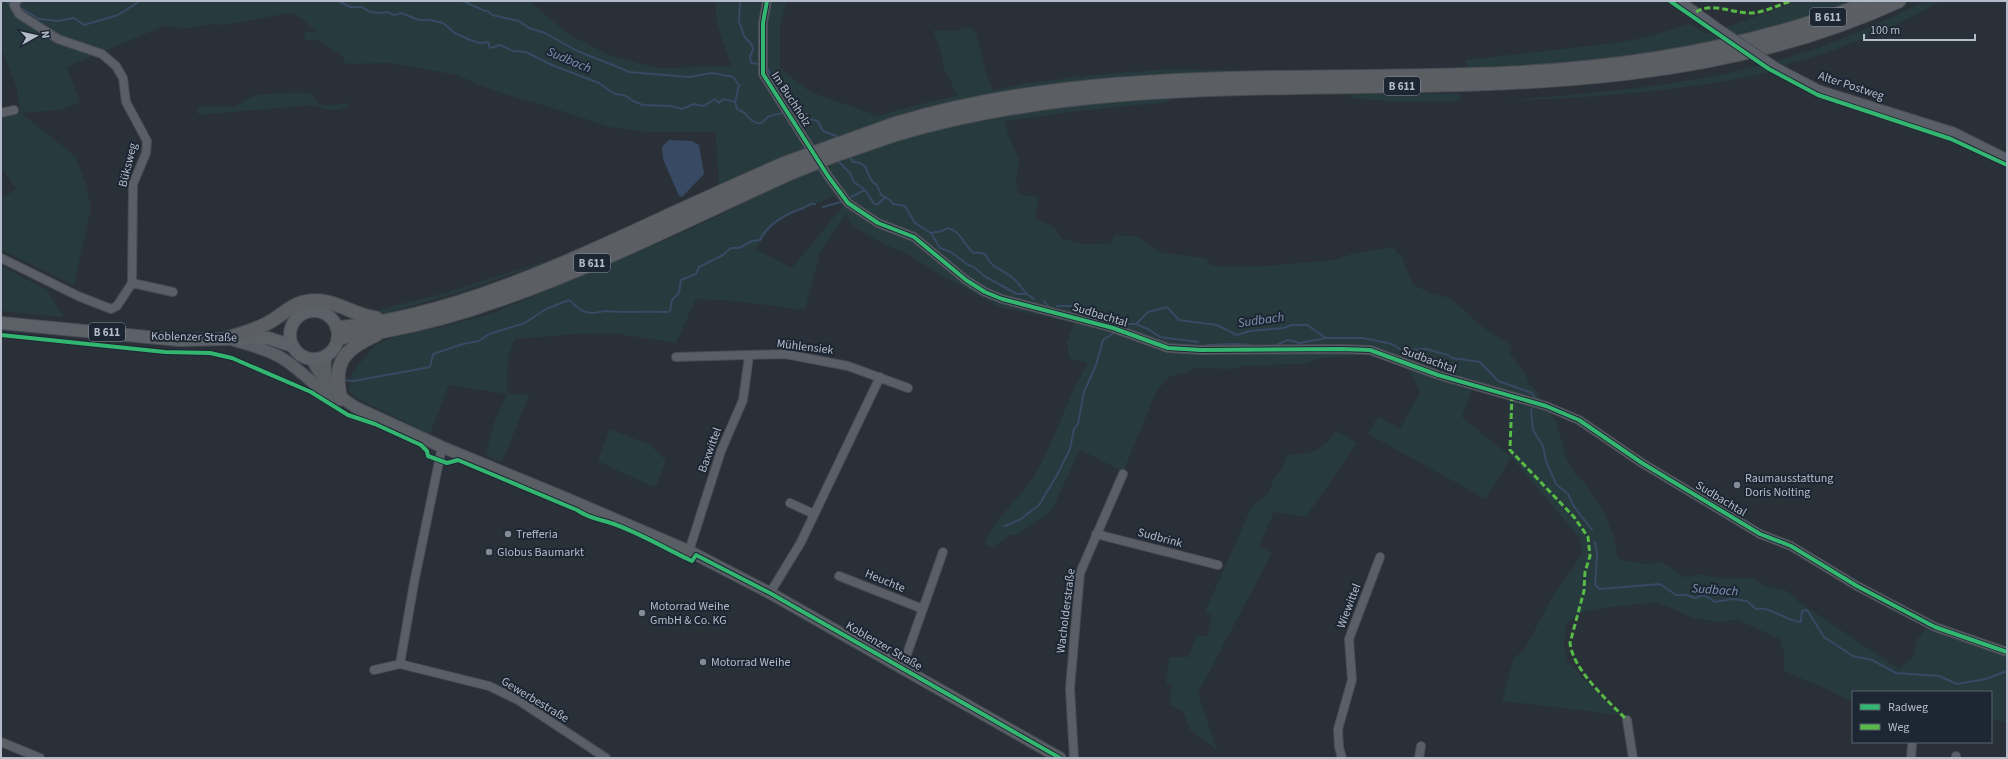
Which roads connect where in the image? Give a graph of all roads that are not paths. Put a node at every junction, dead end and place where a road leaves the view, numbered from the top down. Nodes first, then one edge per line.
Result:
1 (17, 1) edge
2 (767, 1) edge
3 (1680, 1) edge
4 (1872, 1) edge
5 (1899, 1) edge
6 (14, 110) dead end
7 (1, 113) edge
8 (895, 129) junction
9 (2007, 159) edge
10 (790, 167) junction
11 (828, 176) joint
12 (1, 258) edge
13 (132, 283) junction
14 (173, 292) dead end
15 (398, 317) junction
16 (1, 323) edge
17 (292, 326) junction
18 (383, 332) junction
19 (338, 333) junction
20 (227, 338) junction
21 (268, 338) junction
22 (293, 346) junction
23 (326, 356) junction
24 (749, 356) junction
25 (676, 358) dead end
26 (312, 359) junction
27 (880, 377) junction
28 (327, 382) junction
29 (908, 388) dead end
30 (343, 399) junction
31 (442, 446) junction
32 (1122, 474) dead end
33 (790, 503) dead end
34 (814, 514) junction
35 (1096, 534) junction
36 (689, 552) junction
37 (943, 552) dead end
38 (1380, 557) dead end
39 (1218, 566) dead end
40 (840, 576) dead end
41 (770, 593) junction
42 (923, 609) junction
43 (2007, 652) edge
44 (400, 664) junction
45 (902, 668) junction
46 (374, 670) dead end
47 (1627, 720) dead end
48 (1, 742) edge
49 (1421, 746) dead end
50 (1912, 746) dead end
51 (40, 758) edge
52 (606, 758) edge
53 (1060, 758) edge
54 (1074, 758) edge
55 (1342, 758) edge
56 (1420, 758) edge
57 (1633, 758) edge
58 (1911, 758) edge

1 - 13 street, Büksweg
2 - 11 street, Im Buchholz
3 - 9 street, Alter Postweg, bridge
4 - 8 highway, B 611
5 - 8 highway, B 611
6 - 7 street
8 - 10 highway, B 611, bridge
10 - 15 highway, B 611
10 - 18 highway, B 611
11 - 43 street, Sudbachtal
12 - 13 street
13 - 14 street
15 - 19 highway, B 611
15 - 20 highway, B 611
16 - 20 main road, Koblenzer Straße / B 611
17 - 19 main road, Koblenzer Straße
17 - 21 main road, Koblenzer Straße / B 611
17 - 22 main road
18 - 19 highway, B 611
18 - 30 highway, B 611
19 - 23 main road
20 - 21 main road, Koblenzer Straße / B 611
20 - 30 main road
21 - 22 main road, Koblenzer Straße / B 611
22 - 26 main road, Koblenzer Straße
23 - 26 main road
23 - 28 main road
24 - 25 street, Mühlensiek
24 - 27 street, Mühlensiek
24 - 36 street, Baxwittel
26 - 28 main road, Koblenzer Straße
27 - 29 street, Mühlensiek
27 - 34 street
28 - 30 main road, Koblenzer Straße
30 - 31 main road, Koblenzer Straße
31 - 36 main road, Koblenzer Straße
31 - 44 street
32 - 35 street, Wacholderstraße
33 - 34 street
34 - 41 street
35 - 39 street, Sudbrink
35 - 54 street, Wacholderstraße
36 - 41 main road, Koblenzer Straße
37 - 42 street
38 - 55 street, Wiewittel
40 - 42 street, Heuchte
41 - 45 main road, Koblenzer Straße
42 - 45 street
44 - 46 street, Gewerbestraße
44 - 52 street, Gewerbestraße
45 - 53 main road, Koblenzer Straße
47 - 57 street
48 - 51 street
49 - 56 street
50 - 58 street

